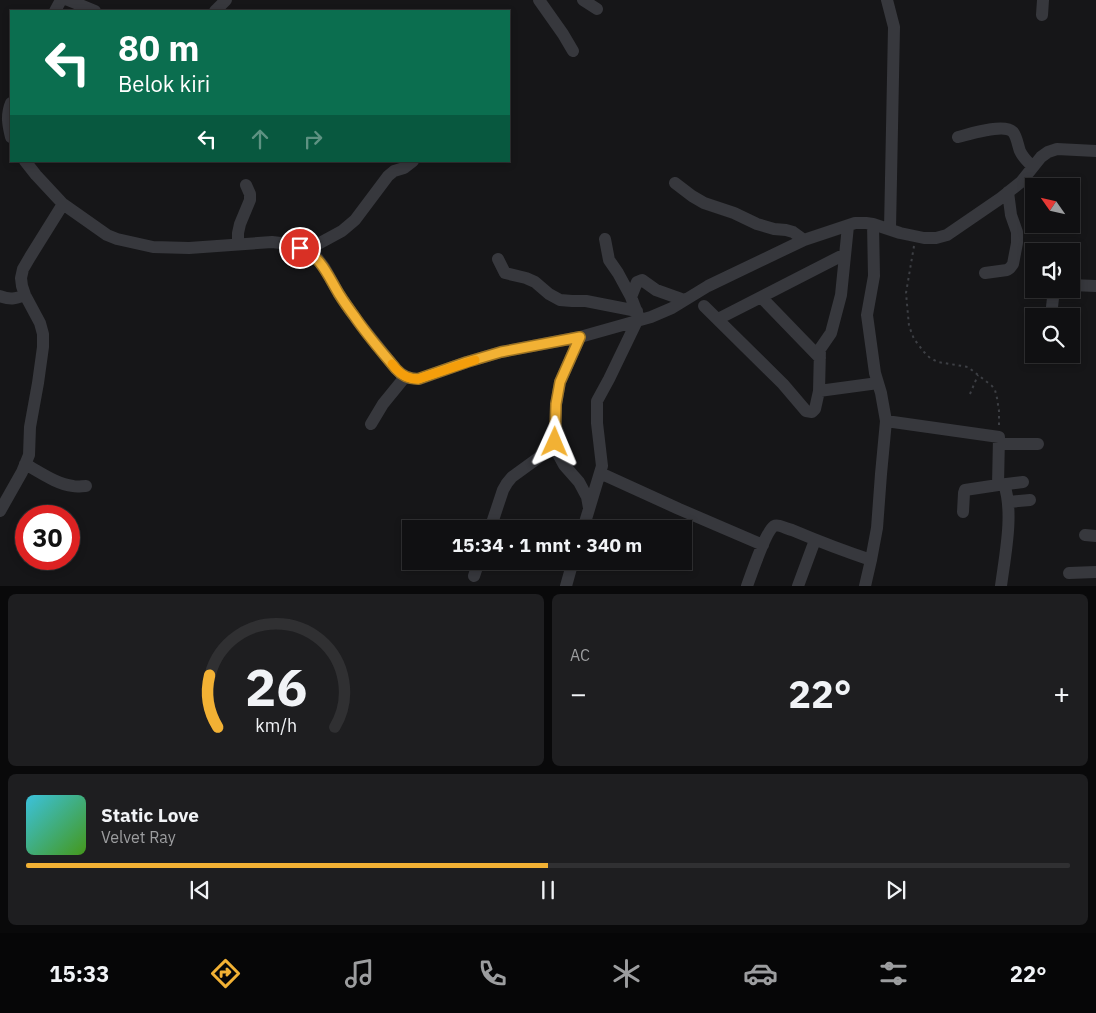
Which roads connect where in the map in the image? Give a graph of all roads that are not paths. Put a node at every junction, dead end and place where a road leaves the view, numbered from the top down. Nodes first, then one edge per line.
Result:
1 (68, 0) edge
2 (226, 0) edge
3 (539, 0) edge
4 (584, 0) edge
5 (887, 0) edge
6 (1043, 0) edge
7 (597, 9) dead end
8 (93, 10) edge
9 (216, 10) edge
10 (1042, 15) dead end
11 (573, 51) dead end
12 (10, 105) edge
13 (10, 132) edge
14 (958, 137) dead end
15 (1096, 151) edge
16 (26, 162) edge
17 (412, 162) edge
18 (1033, 167) junction
19 (675, 183) dead end
20 (246, 185) dead end
21 (1008, 192) junction
22 (63, 204) junction
23 (873, 224) junction
24 (848, 226) junction
25 (890, 229) junction
26 (605, 238) dead end
27 (804, 240) junction
28 (238, 244) junction
29 (307, 250) junction
30 (845, 254) junction
31 (498, 259) dead end
32 (985, 273) dead end
33 (1080, 285) edge
34 (1096, 286) edge
35 (25, 295) junction
36 (0, 296) edge
37 (760, 296) junction
38 (631, 297) junction
39 (684, 300) junction
40 (704, 306) dead end
41 (638, 317) junction
42 (718, 318) junction
43 (580, 337) junction
44 (820, 358) junction
45 (405, 376) junction
46 (878, 383) junction
47 (819, 391) junction
48 (886, 421) junction
49 (371, 424) dead end
50 (999, 441) junction
51 (555, 442) junction
52 (1038, 444) dead end
53 (25, 464) junction
54 (600, 473) junction
55 (1023, 482) dead end
56 (1001, 484) junction
57 (86, 486) dead end
58 (1030, 500) dead end
59 (1009, 502) junction
60 (589, 508) junction
61 (0, 511) edge
62 (963, 512) dead end
63 (493, 520) edge
64 (586, 520) edge
65 (815, 540) junction
66 (762, 545) junction
67 (871, 560) junction
68 (476, 570) edge
69 (570, 570) edge
70 (1096, 572) edge
71 (1070, 573) dead end
72 (474, 576) dead end
73 (566, 586) edge
74 (747, 586) edge
75 (798, 586) edge
76 (865, 586) edge
77 (1001, 586) edge

1 - 8 street
2 - 9 street
3 - 11 street
4 - 7 street
5 - 25 street
6 - 10 street
12 - 13 street
14 - 18 street
15 - 18 street
16 - 22 street
17 - 29 street
18 - 21 street
19 - 27 street
20 - 28 street
21 - 25 street
21 - 32 street
22 - 28 street
22 - 35 street
23 - 24 street
23 - 25 street
23 - 46 street
24 - 27 street
24 - 30 street
26 - 38 street
27 - 39 street
28 - 29 street
29 - 45 street
30 - 37 street
30 - 44 street
31 - 41 street
33 - 34 street
35 - 36 street
35 - 53 street
37 - 42 street
37 - 44 street
38 - 39 street
38 - 41 street
39 - 41 street
40 - 42 street
41 - 43 street
41 - 54 street
42 - 47 street
43 - 45 street
43 - 51 street
44 - 47 street
45 - 49 street
46 - 47 street
46 - 48 street
48 - 50 street
48 - 67 street
50 - 52 street
50 - 56 street
51 - 60 street
51 - 63 street
53 - 57 street
53 - 61 street
54 - 60 street
54 - 66 street
55 - 56 street
56 - 59 street
56 - 62 street
58 - 59 street
59 - 77 street
60 - 64 street
65 - 66 street
65 - 67 street
65 - 75 street
66 - 74 street
67 - 76 street
68 - 72 street
69 - 73 street
70 - 71 street

